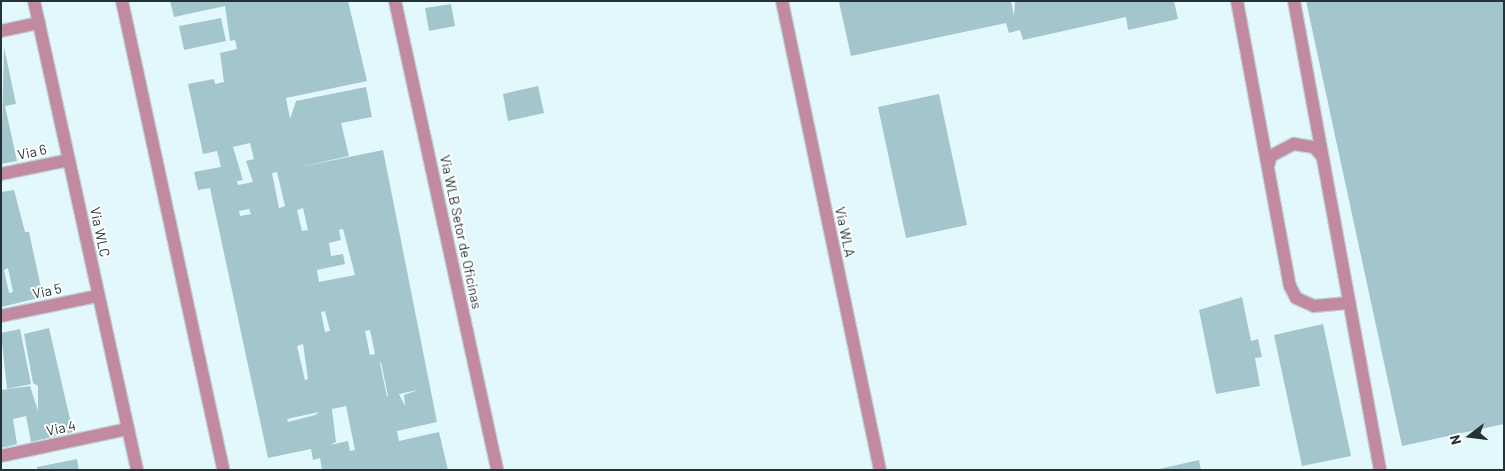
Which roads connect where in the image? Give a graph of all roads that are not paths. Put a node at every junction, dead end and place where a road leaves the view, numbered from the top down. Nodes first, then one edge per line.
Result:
1 (34, 1) edge
2 (122, 1) edge
3 (395, 1) edge
4 (782, 1) edge
5 (1237, 1) edge
6 (1294, 1) edge
7 (39, 23) junction
8 (1, 31) edge
9 (1321, 155) junction
10 (69, 160) junction
11 (1268, 166) junction
12 (1, 174) edge
13 (98, 296) junction
14 (1348, 303) junction
15 (1, 316) edge
16 (128, 430) junction
17 (1, 456) edge
18 (137, 470) edge
19 (223, 470) edge
20 (497, 470) edge
21 (880, 470) edge
22 (1380, 470) edge

1 - 7 street, Via WLC
2 - 19 street
3 - 20 street, Via WLB Setor de Oficinas
4 - 21 street, Via WLA
5 - 11 street
6 - 9 street
7 - 8 street
7 - 10 street, Via WLC
9 - 11 street
9 - 14 street
10 - 12 street, Via 6
10 - 13 street, Via WLC
11 - 14 street
13 - 15 street, Via 5
13 - 16 street, Via WLC
14 - 22 street
16 - 17 street, Via 4
16 - 18 street, Via WLC

